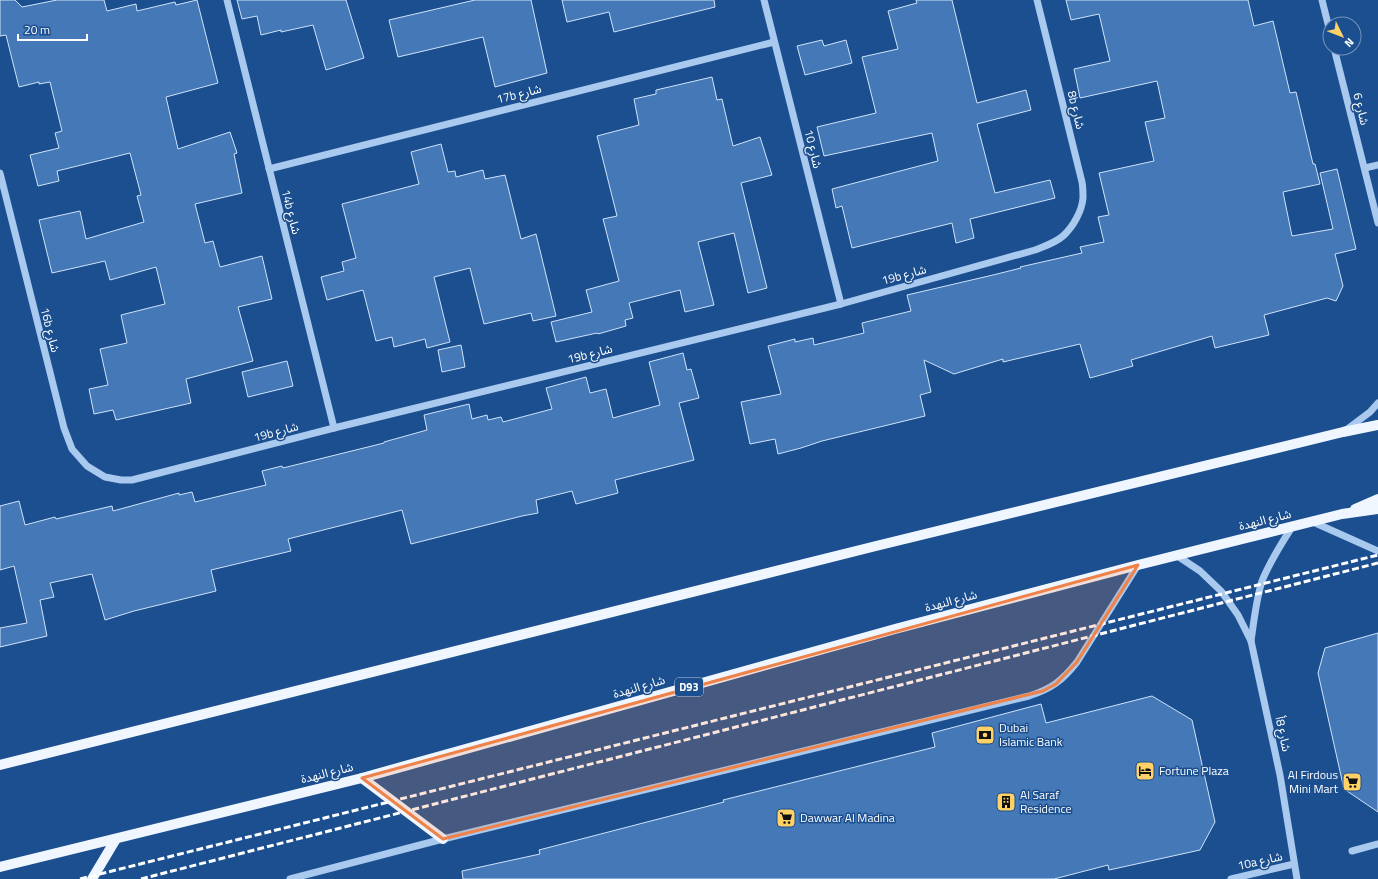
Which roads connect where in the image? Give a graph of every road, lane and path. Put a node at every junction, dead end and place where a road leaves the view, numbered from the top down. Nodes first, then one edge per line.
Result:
1 (227, 0) edge
2 (764, 0) edge
3 (1037, 0) edge
4 (1322, 0) edge
5 (1326, 16) edge
6 (774, 42) junction
7 (1336, 56) edge
8 (1378, 165) edge
9 (1365, 168) junction
10 (269, 169) junction
11 (0, 173) edge
12 (1378, 223) edge
13 (1072, 225) joint
14 (841, 304) junction
15 (1378, 403) edge
16 (1378, 425) edge
17 (334, 428) junction
18 (1343, 432) junction
19 (105, 477) joint
20 (1378, 499) edge
21 (1378, 509) edge
22 (1342, 514) junction
23 (1314, 522) junction
24 (1292, 527) junction
25 (1378, 551) edge
26 (1176, 555) junction
27 (1138, 564) junction
28 (1251, 641) junction
29 (0, 765) edge
30 (362, 778) junction
31 (116, 839) junction
32 (443, 839) junction
33 (1378, 844) edge
34 (1352, 851) dead end
35 (1294, 864) junction
36 (0, 867) edge
37 (92, 879) edge
38 (290, 879) edge
39 (1232, 879) edge
40 (1297, 879) edge

1 - 10 street, 14b شارع
2 - 6 street, شارع 10
3 - 13 street, 8b شارع
4 - 5 street
6 - 10 street, 17b شارع
6 - 14 street, شارع 10
7 - 9 street, شارع 6
8 - 9 street
9 - 12 street, شارع 6
10 - 17 street, 14b شارع
11 - 19 street, 16b شارع
13 - 14 street, 19b شارع
14 - 17 street, 19b شارع
15 - 18 street
16 - 18 main road
17 - 19 street, 19b شارع
18 - 29 main road
20 - 22 main road
21 - 22 main road, شارع النهدة / D93
22 - 23 main road, شارع النهدة / D93
23 - 24 main road, شارع النهدة / D93
23 - 25 street
24 - 26 main road, شارع النهدة / D93
24 - 28 street, شارع 8أ
26 - 27 main road, شارع النهدة / D93
26 - 28 street, شارع 8أ
27 - 30 main road, شارع النهدة / D93
27 - 32 street
28 - 35 street, شارع 8أ
30 - 31 main road, شارع النهدة / D93
30 - 32 main road
31 - 36 main road, شارع النهدة / D93
31 - 37 main road
32 - 38 street
33 - 34 street
35 - 39 street, 10a شارع
35 - 40 street, شارع 8أ

